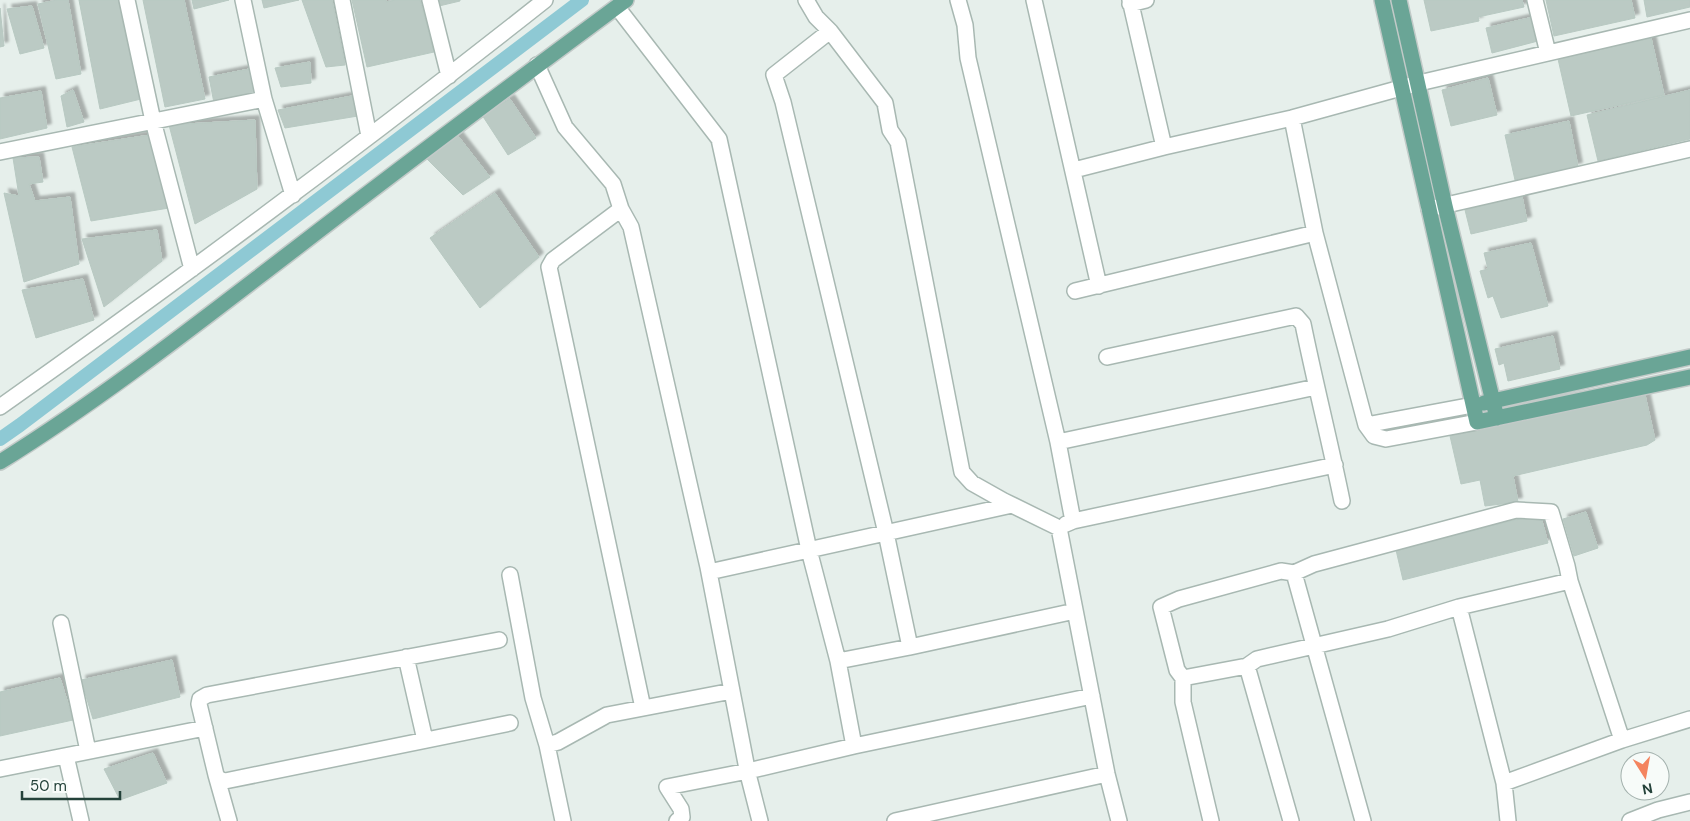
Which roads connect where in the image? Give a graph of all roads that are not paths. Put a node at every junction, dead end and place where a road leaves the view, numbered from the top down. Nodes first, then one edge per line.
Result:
1 (127, 0) edge
2 (243, 0) edge
3 (342, 0) edge
4 (430, 0) edge
5 (545, 0) edge
6 (806, 0) edge
7 (958, 0) edge
8 (1034, 0) edge
9 (1146, 0) edge
10 (1382, 0) edge
11 (1399, 0) edge
12 (1535, 0) edge
13 (1130, 2) edge
14 (621, 3) edge
15 (1690, 20) edge
16 (830, 31) junction
17 (1548, 53) junction
18 (537, 65) junction
19 (449, 76) junction
20 (1419, 83) junction
21 (1403, 87) junction
22 (264, 100) junction
23 (1292, 118) junction
24 (154, 121) junction
25 (369, 136) junction
26 (1164, 147) junction
27 (1690, 149) edge
28 (0, 152) edge
29 (1074, 170) junction
30 (293, 195) junction
31 (1445, 206) junction
32 (621, 209) junction
33 (1430, 209) junction
34 (1315, 233) junction
35 (192, 269) junction
36 (1099, 286) junction
37 (1075, 291) dead end
38 (1107, 357) dead end
39 (1688, 357) edge
40 (1690, 376) edge
41 (1316, 387) junction
42 (1493, 400) junction
43 (1473, 405) junction
44 (0, 407) edge
45 (1497, 418) junction
46 (1476, 422) junction
47 (1366, 425) junction
48 (1058, 442) junction
49 (0, 462) edge
50 (1335, 465) junction
51 (1342, 502) dead end
52 (1012, 505) junction
53 (1073, 521) junction
54 (1059, 528) junction
55 (886, 533) junction
56 (809, 550) junction
57 (709, 572) junction
58 (1294, 572) junction
59 (510, 575) dead end
60 (1570, 581) junction
61 (1459, 607) junction
62 (1075, 611) junction
63 (61, 623) dead end
64 (499, 640) dead end
65 (1315, 646) junction
66 (910, 647) junction
67 (406, 657) junction
68 (838, 661) junction
69 (1247, 666) junction
70 (1182, 678) junction
71 (732, 691) junction
72 (1092, 696) junction
73 (643, 708) junction
74 (1690, 719) edge
75 (510, 723) dead end
76 (204, 728) junction
77 (425, 740) junction
78 (1622, 740) junction
79 (546, 745) junction
80 (854, 746) junction
81 (88, 751) junction
82 (66, 756) junction
83 (0, 769) edge
84 (748, 771) junction
85 (1107, 774) junction
86 (216, 775) junction
87 (1504, 784) junction
88 (1690, 802) edge
89 (1660, 816) edge
90 (80, 821) edge
91 (229, 821) edge
92 (563, 821) edge
93 (677, 821) edge
94 (760, 821) edge
95 (895, 821) edge
96 (1119, 821) edge
97 (1211, 821) edge
98 (1291, 821) edge
99 (1363, 821) edge
100 (1508, 821) edge
101 (1630, 821) edge

1 - 24 street
2 - 22 street
3 - 25 street
4 - 19 street
5 - 19 street
6 - 16 street
7 - 48 street
8 - 29 street
9 - 13 street
10 - 21 main road
11 - 20 main road
12 - 17 street
13 - 26 street
14 - 18 main road
14 - 56 street
15 - 17 street
16 - 52 street
16 - 55 street
17 - 20 street
18 - 32 street
18 - 49 main road
19 - 25 street
20 - 21 street
20 - 31 main road
21 - 23 street
21 - 33 main road
22 - 24 street
22 - 30 street
23 - 26 street
23 - 34 street
24 - 28 street
24 - 35 street
25 - 30 street
26 - 29 street
27 - 31 street
29 - 36 street
30 - 35 street
31 - 33 street
31 - 42 main road
32 - 57 street
32 - 73 street
33 - 43 main road
34 - 36 street
34 - 47 street
35 - 44 street
36 - 37 street
38 - 41 street
39 - 40 main road
39 - 42 main road
40 - 45 main road
41 - 48 street
41 - 50 street
42 - 43 main road
42 - 45 main road
43 - 46 main road
43 - 47 street
45 - 46 main road
46 - 47 street
48 - 53 street
50 - 51 street
50 - 53 street
52 - 54 street
52 - 55 street
53 - 54 street
54 - 62 street
55 - 56 street
55 - 66 street
56 - 57 street
56 - 68 street
57 - 71 street
58 - 60 street
58 - 65 street
58 - 70 street
59 - 79 street
60 - 61 street
60 - 78 street
61 - 65 street
61 - 87 street
62 - 66 street
62 - 72 street
63 - 81 street
64 - 67 street
65 - 69 street
65 - 99 street
66 - 68 street
67 - 76 street
67 - 77 street
68 - 80 street
69 - 70 street
69 - 98 street
70 - 97 street
71 - 73 street
71 - 84 street
72 - 80 street
72 - 85 street
73 - 79 street
74 - 78 street
75 - 77 street
76 - 81 street
76 - 86 street
77 - 86 street
78 - 87 street
79 - 92 street
80 - 84 street
81 - 82 street
82 - 83 street
82 - 90 street
84 - 93 street
84 - 94 street
85 - 95 street
85 - 96 street
86 - 91 street
87 - 100 street
88 - 89 street
89 - 101 street

